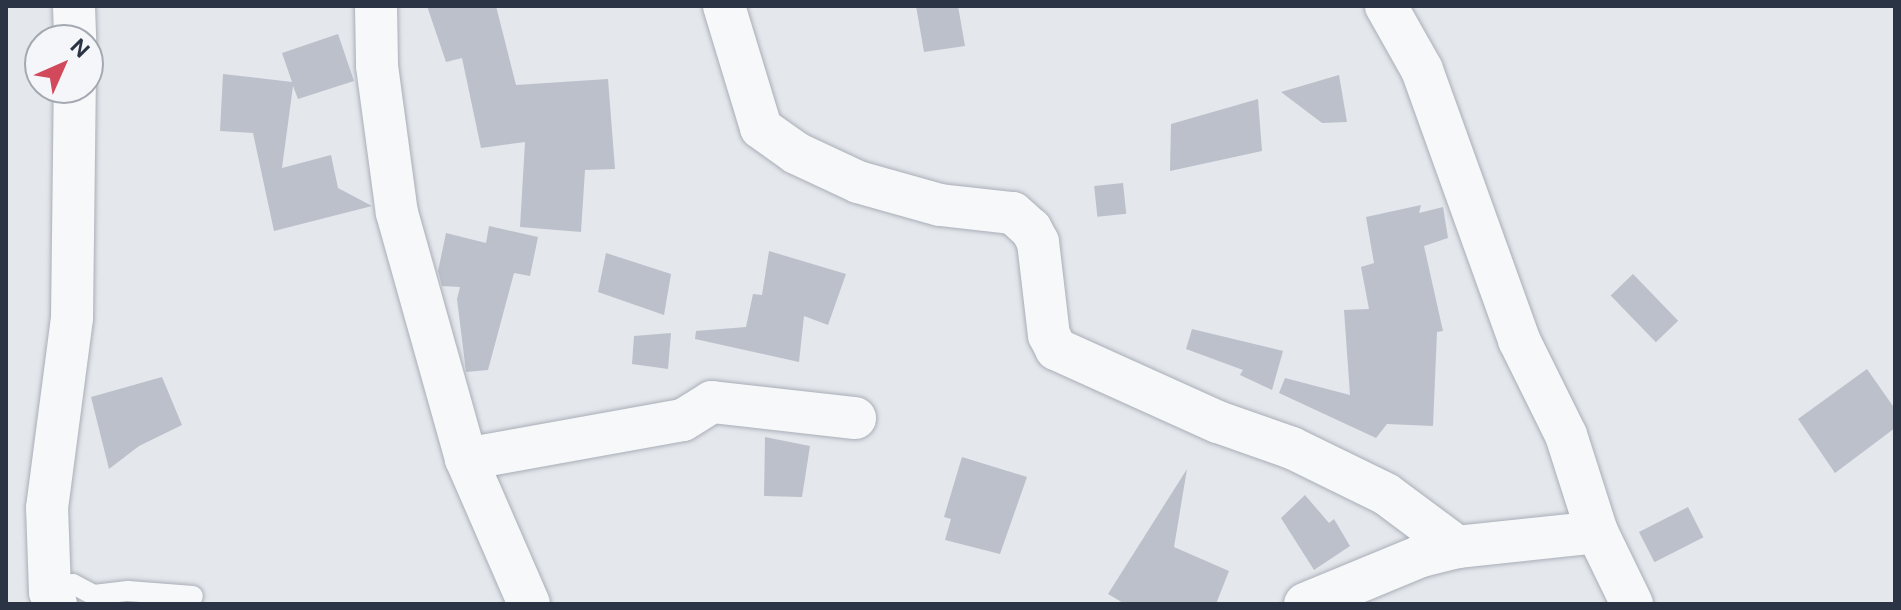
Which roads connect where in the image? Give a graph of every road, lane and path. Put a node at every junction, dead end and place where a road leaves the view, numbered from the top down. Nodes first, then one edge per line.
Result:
1 (376, 6) edge
2 (724, 6) edge
3 (1386, 6) edge
4 (75, 104) edge
5 (855, 418) dead end
6 (466, 459) junction
7 (1597, 532) junction
8 (1457, 547) junction
9 (193, 596) dead end
10 (53, 598) edge
11 (529, 604) edge
12 (1305, 604) edge
13 (1632, 604) edge

1 - 6 street
2 - 8 street
3 - 7 street
4 - 10 street
5 - 6 street
6 - 11 street
7 - 8 street
7 - 13 street
8 - 12 street
9 - 10 lane

